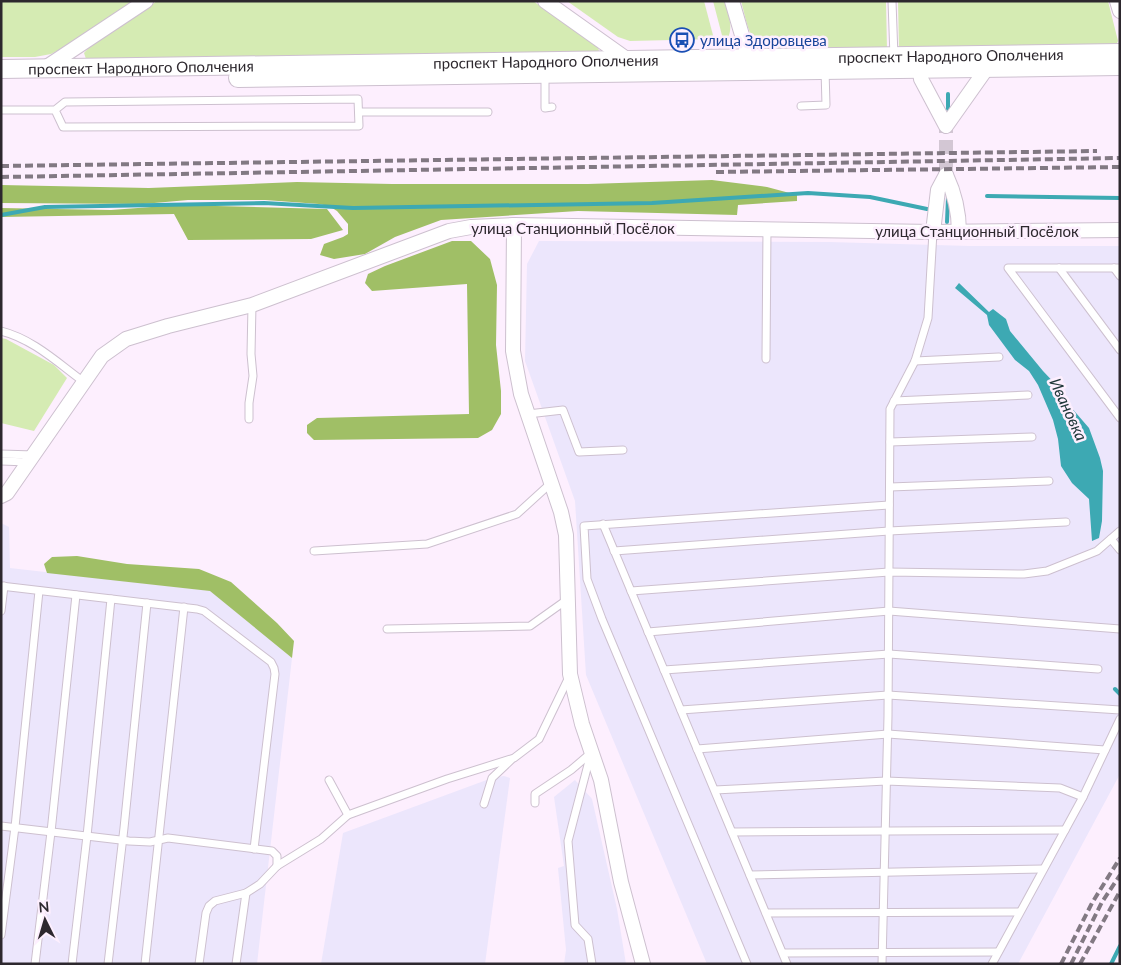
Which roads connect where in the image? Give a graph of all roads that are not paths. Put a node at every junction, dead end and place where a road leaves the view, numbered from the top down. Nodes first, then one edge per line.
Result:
1 (146, 1) edge
2 (545, 1) edge
3 (732, 1) edge
4 (892, 1) edge
5 (1117, 1) edge
6 (1120, 12) edge
7 (1120, 53) edge
8 (894, 57) junction
9 (628, 60) junction
10 (987, 62) junction
11 (918, 63) junction
12 (750, 65) junction
13 (1120, 66) edge
14 (45, 68) junction
15 (1, 69) edge
16 (825, 70) junction
17 (545, 74) junction
18 (1, 80) edge
19 (801, 106) dead end
20 (552, 107) dead end
21 (1, 110) edge
22 (55, 110) junction
23 (359, 112) junction
24 (488, 112) dead end
25 (514, 226) junction
26 (767, 228) junction
27 (1120, 230) edge
28 (933, 232) junction
29 (960, 232) junction
30 (1059, 268) junction
31 (1117, 268) edge
32 (1120, 276) edge
33 (252, 304) junction
34 (1, 331) edge
35 (1120, 350) edge
36 (999, 357) dead end
37 (766, 359) dead end
38 (915, 361) junction
39 (84, 382) junction
40 (1028, 395) dead end
41 (894, 401) junction
42 (528, 414) junction
43 (1120, 418) edge
44 (249, 419) dead end
45 (1032, 437) dead end
46 (890, 442) junction
47 (623, 450) dead end
48 (1, 454) edge
49 (31, 459) junction
50 (1, 461) edge
51 (1049, 481) dead end
52 (551, 482) junction
53 (890, 487) junction
54 (1, 496) edge
55 (890, 505) junction
56 (1066, 522) dead end
57 (603, 524) junction
58 (1120, 531) edge
59 (889, 532) junction
60 (1111, 539) junction
61 (1120, 550) edge
62 (314, 551) dead end
63 (614, 551) junction
64 (889, 572) junction
65 (3, 586) edge
66 (39, 590) junction
67 (631, 591) junction
68 (76, 595) junction
69 (111, 599) junction
70 (568, 599) junction
71 (147, 603) junction
72 (184, 608) junction
73 (1, 611) edge
74 (889, 611) junction
75 (387, 629) dead end
76 (1120, 629) edge
77 (648, 632) junction
78 (889, 654) junction
79 (1098, 669) dead end
80 (664, 670) junction
81 (570, 674) junction
82 (888, 695) junction
83 (681, 710) junction
84 (1120, 710) edge
85 (1120, 719) edge
86 (888, 734) junction
87 (697, 749) junction
88 (1105, 750) junction
89 (592, 752) junction
90 (514, 758) junction
91 (329, 780) dead end
92 (886, 781) junction
93 (715, 790) junction
94 (1083, 797) junction
95 (535, 803) dead end
96 (484, 804) dead end
97 (348, 816) junction
98 (1, 826) edge
99 (15, 827) junction
100 (1065, 830) junction
101 (885, 831) junction
102 (51, 832) junction
103 (732, 832) junction
104 (87, 836) junction
105 (123, 840) junction
106 (160, 840) junction
107 (254, 849) junction
108 (277, 866) junction
109 (1043, 869) junction
110 (884, 872) junction
111 (750, 875) junction
112 (246, 892) junction
113 (883, 912) junction
114 (1020, 912) junction
115 (766, 913) junction
116 (1, 935) edge
117 (882, 952) junction
118 (998, 952) junction
119 (783, 953) junction
120 (35, 964) edge
121 (72, 964) edge
122 (108, 964) edge
123 (145, 964) edge
124 (199, 964) edge
125 (236, 964) edge
126 (592, 964) edge
127 (643, 964) edge
128 (747, 964) edge
129 (787, 964) edge
130 (882, 964) edge
131 (992, 964) edge

1 - 14 street
2 - 9 street
3 - 12 street
4 - 8 lane
5 - 6 street
7 - 10 street, проспект Народного Ополчения
8 - 11 street, проспект Народного Ополчения
8 - 12 street, проспект Народного Ополчения
9 - 12 street, проспект Народного Ополчения
9 - 14 street, проспект Народного Ополчения
10 - 11 street, проспект Народного Ополчения
10 - 11 street
10 - 13 street, проспект Народного Ополчения
11 - 16 street, проспект Народного Ополчения
12 - 16 street, проспект Народного Ополчения
12 - 17 street, проспект Народного Ополчения
14 - 15 street, проспект Народного Ополчения
16 - 19 lane
17 - 18 street, проспект Народного Ополчения
17 - 20 lane
21 - 22 lane
22 - 23 lane
22 - 23 lane
23 - 24 lane
25 - 26 street, улица Станционный Посёлок
25 - 33 street, улица Станционный Посёлок
25 - 42 street
26 - 28 street, улица Станционный Посёлок
26 - 37 lane
27 - 29 street, улица Станционный Посёлок
28 - 29 street, улица Станционный Посёлок
28 - 29 street
28 - 38 lane
30 - 31 lane
30 - 35 lane
30 - 43 lane
31 - 32 lane
33 - 39 street, улица Станционный Посёлок
33 - 44 lane
34 - 39 lane
36 - 38 lane
38 - 41 lane
39 - 49 street, улица Станционный Посёлок
40 - 41 lane
41 - 46 lane
42 - 47 lane
42 - 52 street
45 - 46 lane
46 - 53 lane
48 - 49 lane
49 - 50 lane
49 - 54 street, улица Станционный Посёлок
51 - 53 lane
52 - 62 lane
52 - 70 street
53 - 55 lane
55 - 57 lane
55 - 59 lane
56 - 59 lane
57 - 63 lane
57 - 128 lane
58 - 60 lane
59 - 63 lane
59 - 64 lane
60 - 61 lane
60 - 64 lane
63 - 67 lane
64 - 67 lane
64 - 74 lane
65 - 66 lane
65 - 73 lane
66 - 68 lane
66 - 99 lane
67 - 77 lane
68 - 69 lane
68 - 102 lane
69 - 71 lane
69 - 104 lane
70 - 75 lane
70 - 81 street
71 - 72 lane
71 - 105 lane
72 - 106 lane
72 - 107 lane
74 - 76 lane
74 - 77 lane
74 - 78 lane
77 - 80 lane
78 - 79 lane
78 - 80 lane
78 - 82 lane
80 - 83 lane
81 - 89 street
81 - 90 lane
82 - 83 lane
82 - 84 lane
82 - 86 lane
83 - 87 lane
85 - 88 lane
86 - 87 lane
86 - 88 lane
86 - 92 lane
87 - 93 lane
88 - 94 lane
89 - 95 lane
89 - 126 lane
89 - 127 street
90 - 96 lane
90 - 97 lane
91 - 97 lane
92 - 93 lane
92 - 94 lane
92 - 101 lane
93 - 103 lane
94 - 100 lane
97 - 108 lane
98 - 99 lane
99 - 102 lane
99 - 116 lane
100 - 101 lane
100 - 109 lane
101 - 103 lane
101 - 110 lane
102 - 104 lane
102 - 120 lane
103 - 111 lane
104 - 105 lane
104 - 121 lane
105 - 106 lane
105 - 122 lane
106 - 107 lane
106 - 123 lane
107 - 108 lane
108 - 112 lane
109 - 110 lane
109 - 114 lane
110 - 111 lane
110 - 113 lane
111 - 115 lane
112 - 124 lane
112 - 125 lane
113 - 114 lane
113 - 115 lane
113 - 117 lane
114 - 118 lane
115 - 119 lane
117 - 118 lane
117 - 119 lane
117 - 130 lane
118 - 131 lane
119 - 129 lane

